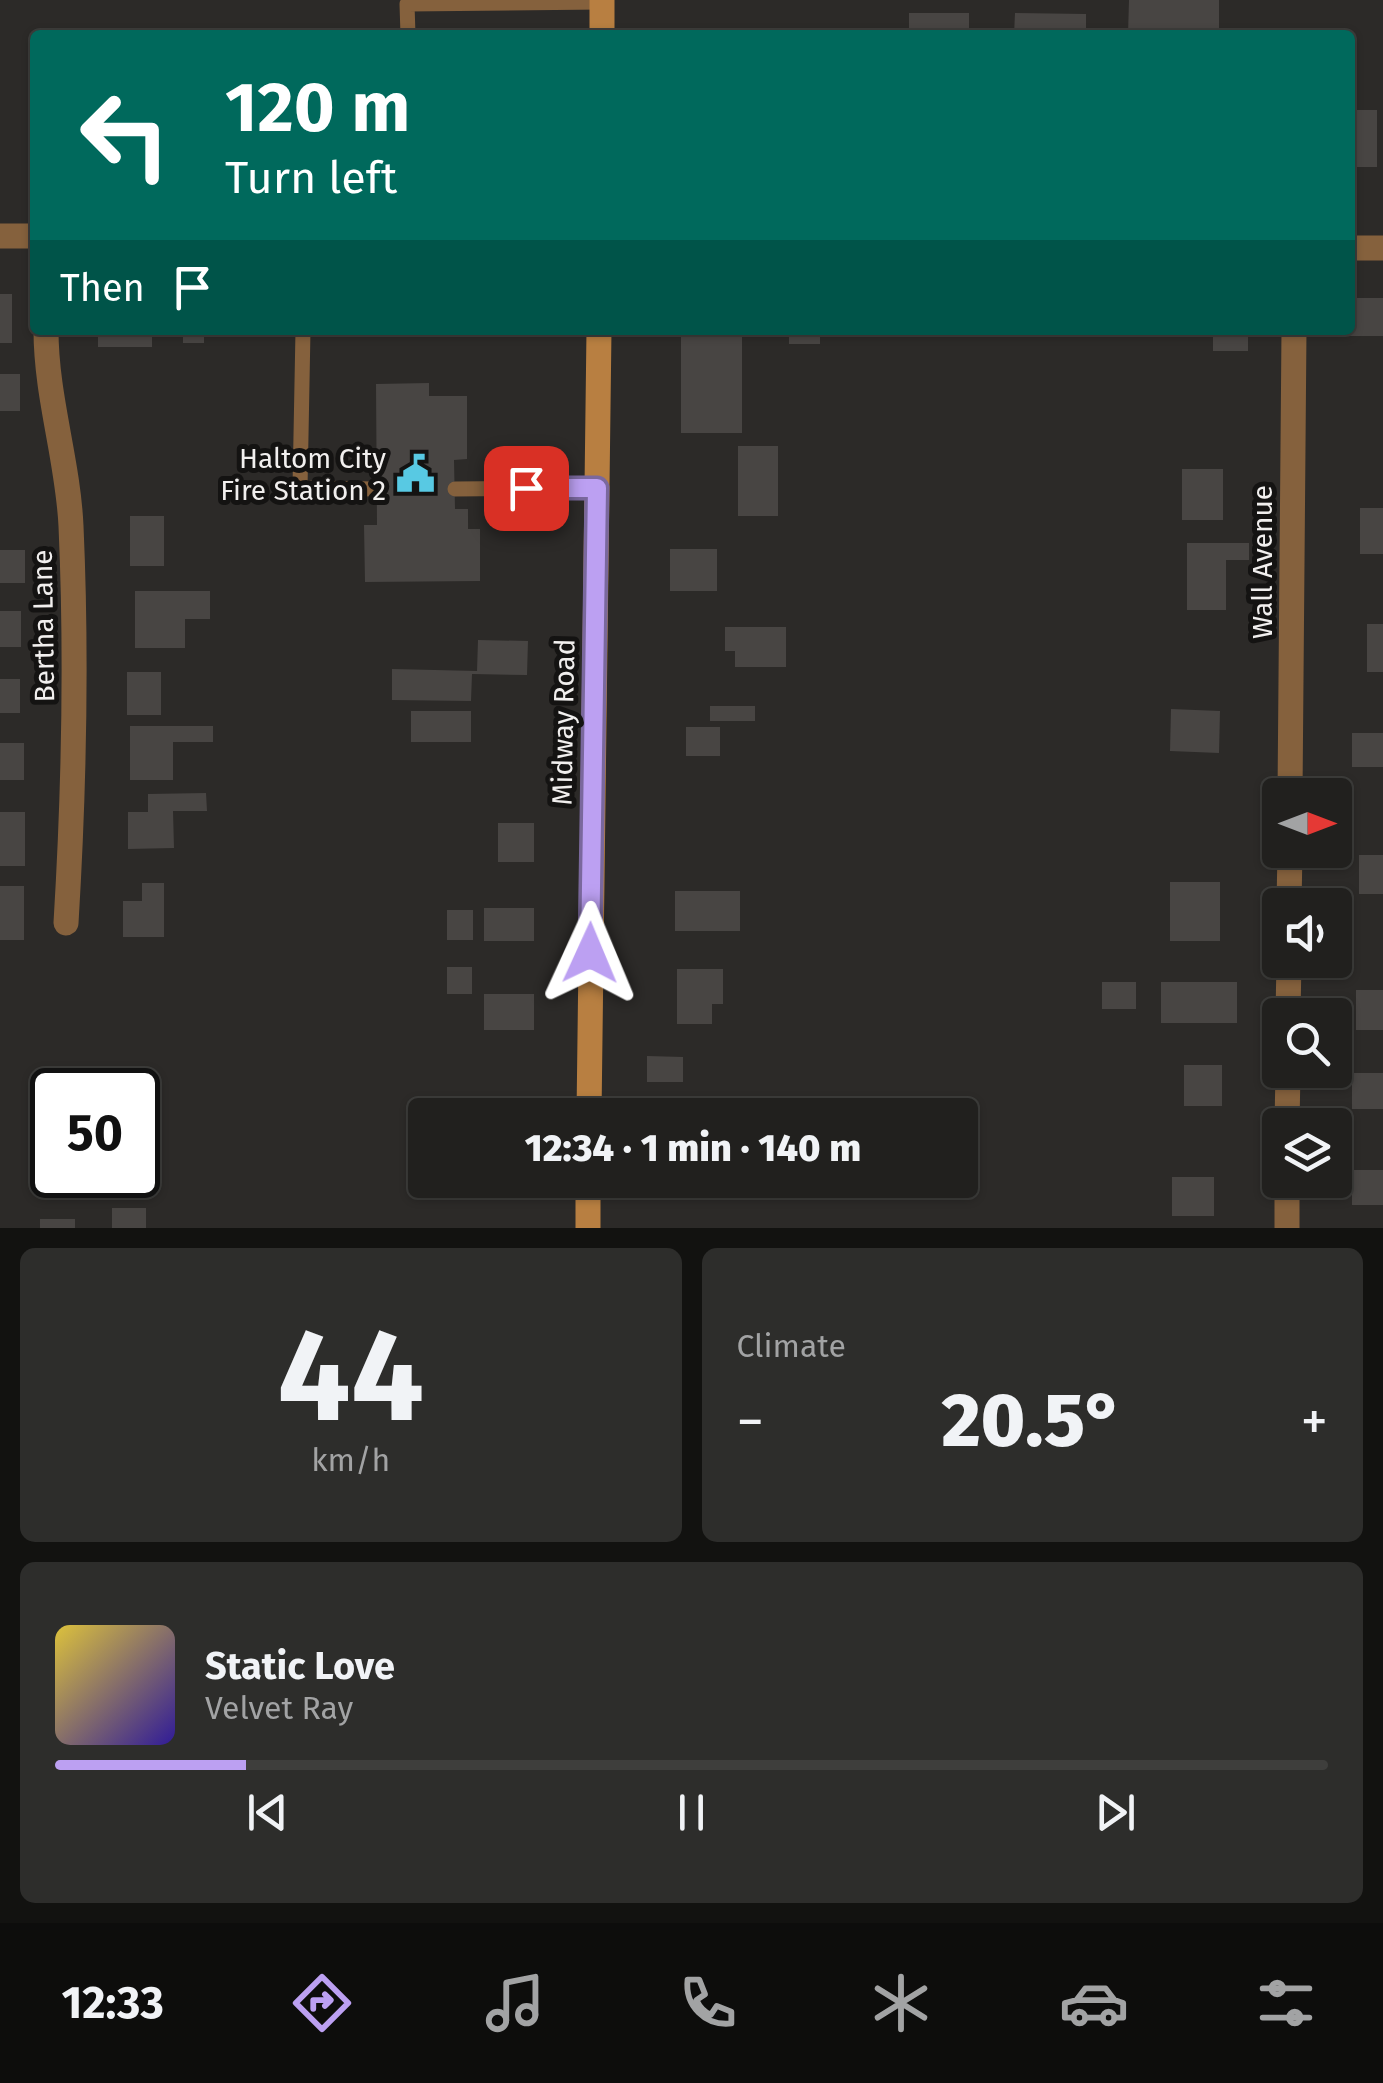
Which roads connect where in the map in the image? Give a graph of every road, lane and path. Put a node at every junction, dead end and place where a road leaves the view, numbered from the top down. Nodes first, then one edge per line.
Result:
1 (602, 1) edge
2 (408, 30) edge
3 (602, 30) edge
4 (0, 236) edge
5 (30, 236) edge
6 (1355, 248) edge
7 (1383, 248) edge
8 (46, 335) edge
9 (303, 335) edge
10 (599, 335) edge
11 (1294, 335) edge
12 (597, 488) junction
13 (377, 489) dead end
14 (455, 489) dead end
15 (1290, 778) edge
16 (66, 923) dead end
17 (589, 1098) edge
18 (588, 1198) edge
19 (1287, 1198) edge
20 (588, 1228) edge
21 (1286, 1228) edge

1 - 2 lane
1 - 3 main road
4 - 5 street
6 - 7 street
8 - 16 street, Bertha Lane
9 - 13 lane
10 - 12 main road, Midway Road
11 - 15 street, Wall Avenue
12 - 14 lane
12 - 17 main road, Midway Road
18 - 20 main road
19 - 21 street

